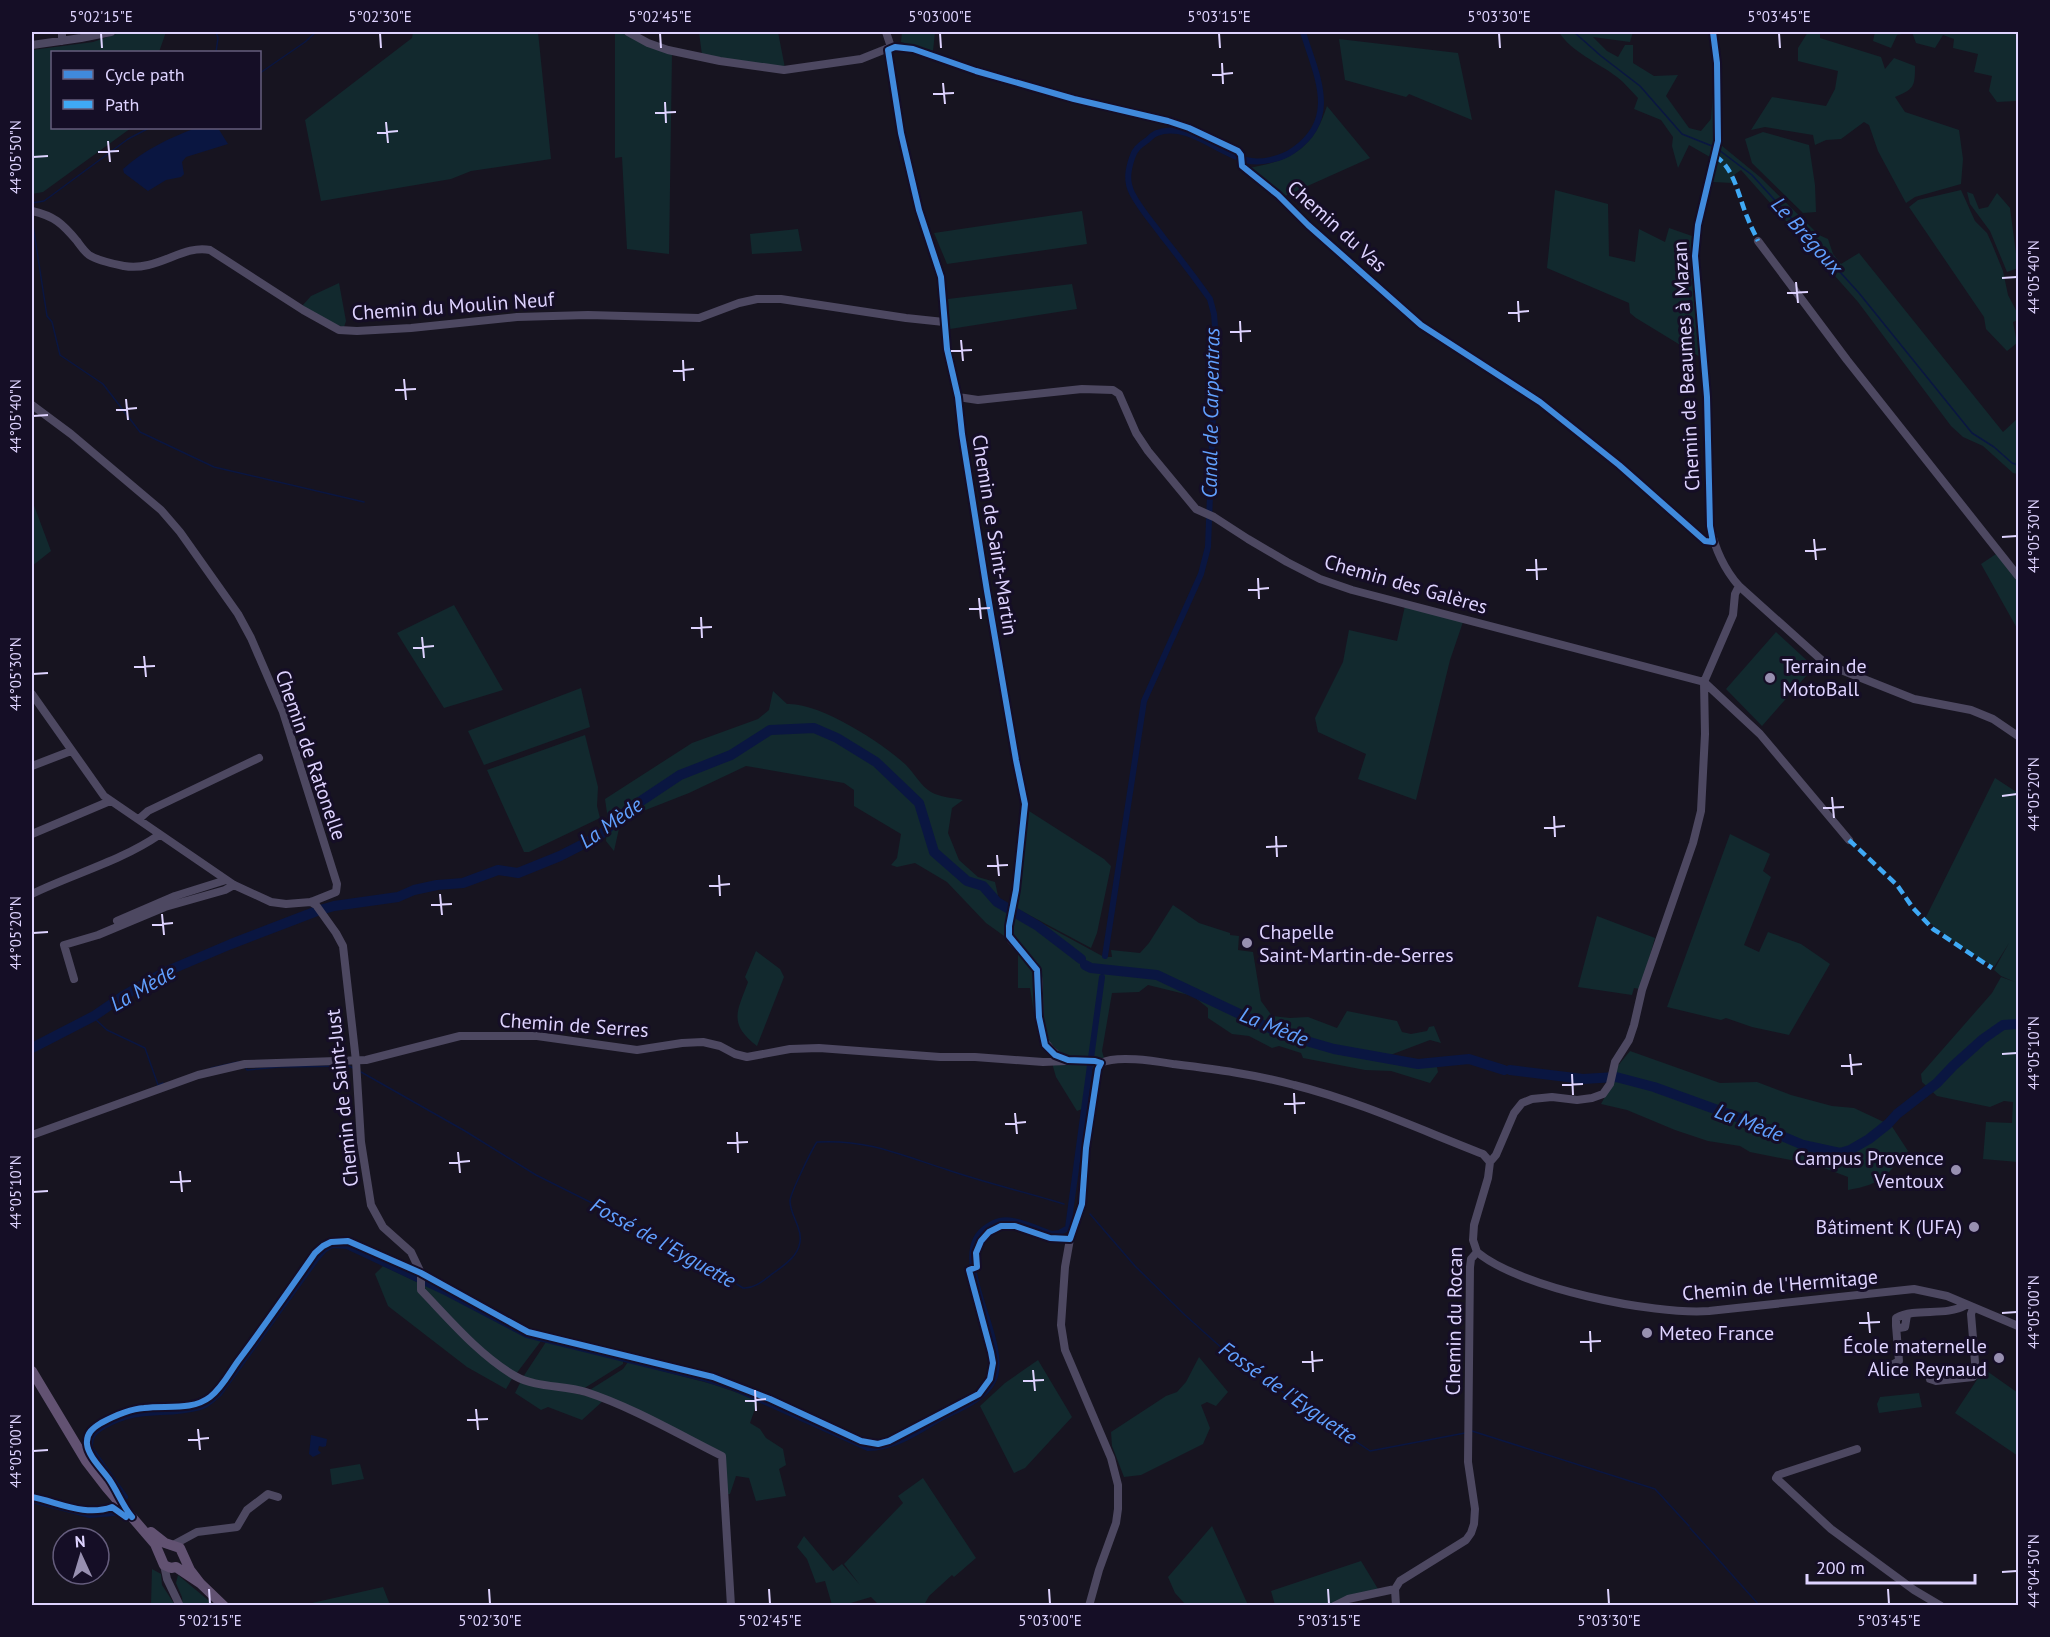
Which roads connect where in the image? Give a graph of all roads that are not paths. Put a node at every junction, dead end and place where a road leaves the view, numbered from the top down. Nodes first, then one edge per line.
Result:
1 (111, 32) edge
2 (628, 32) edge
3 (886, 32) edge
4 (1713, 32) edge
5 (62, 36) edge
6 (32, 45) edge
7 (890, 48) junction
8 (32, 211) edge
9 (1758, 241) dead end
10 (944, 322) junction
11 (958, 397) junction
12 (32, 405) edge
13 (1713, 542) junction
14 (2019, 576) edge
15 (1739, 586) junction
16 (1704, 682) junction
17 (32, 694) edge
18 (2019, 736) edge
19 (71, 751) junction
20 (259, 758) dead end
21 (32, 766) edge
22 (110, 801) junction
23 (138, 819) junction
24 (32, 834) edge
25 (159, 835) junction
26 (1849, 840) dead end
27 (226, 880) junction
28 (234, 885) junction
29 (32, 894) edge
30 (313, 903) junction
31 (117, 921) dead end
32 (74, 979) dead end
33 (1068, 1060) junction
34 (356, 1061) junction
35 (1095, 1061) junction
36 (32, 1135) edge
37 (1490, 1162) junction
38 (1477, 1252) junction
39 (1969, 1307) junction
40 (1988, 1314) junction
41 (1972, 1322) junction
42 (2019, 1326) edge
43 (1892, 1365) dead end
44 (32, 1371) edge
45 (1930, 1379) dead end
46 (1857, 1449) dead end
47 (278, 1497) dead end
48 (137, 1522) junction
49 (190, 1535) junction
50 (172, 1545) junction
51 (160, 1553) junction
52 (183, 1554) junction
53 (171, 1567) junction
54 (200, 1583) junction
55 (1395, 1588) junction
56 (180, 1605) edge
57 (224, 1605) edge
58 (731, 1605) edge
59 (1089, 1605) edge
60 (1334, 1605) edge
61 (1396, 1605) edge
62 (1941, 1605) edge

1 - 5 street
2 - 7 street, Chemin du Vas
3 - 7 street, Chemin de Saint-Martin
4 - 13 street, Chemin de Beaumes à Mazan
5 - 6 street
7 - 10 street, Chemin de Saint-Martin
7 - 13 street, Chemin du Vas
8 - 10 street, Chemin du Moulin Neuf
9 - 14 street
10 - 11 street, Chemin de Saint-Martin
11 - 16 street, Chemin des Galères
11 - 33 street, Chemin de Saint-Martin
12 - 30 street, Chemin de Ratonelle
13 - 15 street
15 - 16 street
15 - 18 street
16 - 26 street, Chemin des Galères
16 - 37 street, Chemin du Rocan
17 - 19 street
19 - 21 street
19 - 22 street
20 - 23 street
22 - 23 street
22 - 24 street
23 - 25 street
25 - 27 street
25 - 29 street
27 - 28 street
27 - 31 street
28 - 30 street
28 - 32 street
30 - 34 street, Chemin de Saint-Just
33 - 34 street, Chemin de Serres
33 - 35 street, Chemin de Serres
34 - 36 street, Chemin de Serres
34 - 58 street, Chemin de Saint-Just
35 - 37 street
35 - 59 street
37 - 38 street, Chemin du Rocan
38 - 39 street, Chemin de l'Hermitage
38 - 55 street, Chemin du Rocan
39 - 40 street, Chemin de l'Hermitage
39 - 41 street
39 - 43 street
40 - 41 street
40 - 42 street, Chemin de l'Hermitage
41 - 45 street
44 - 48 main road
46 - 62 street
47 - 49 street
48 - 50 main road
48 - 51 main road
49 - 50 street
49 - 52 street
50 - 51 main road
50 - 52 main road
51 - 53 main road
52 - 53 main road
52 - 54 main road
53 - 54 main road
53 - 56 street
54 - 57 main road
55 - 60 street
55 - 61 street

